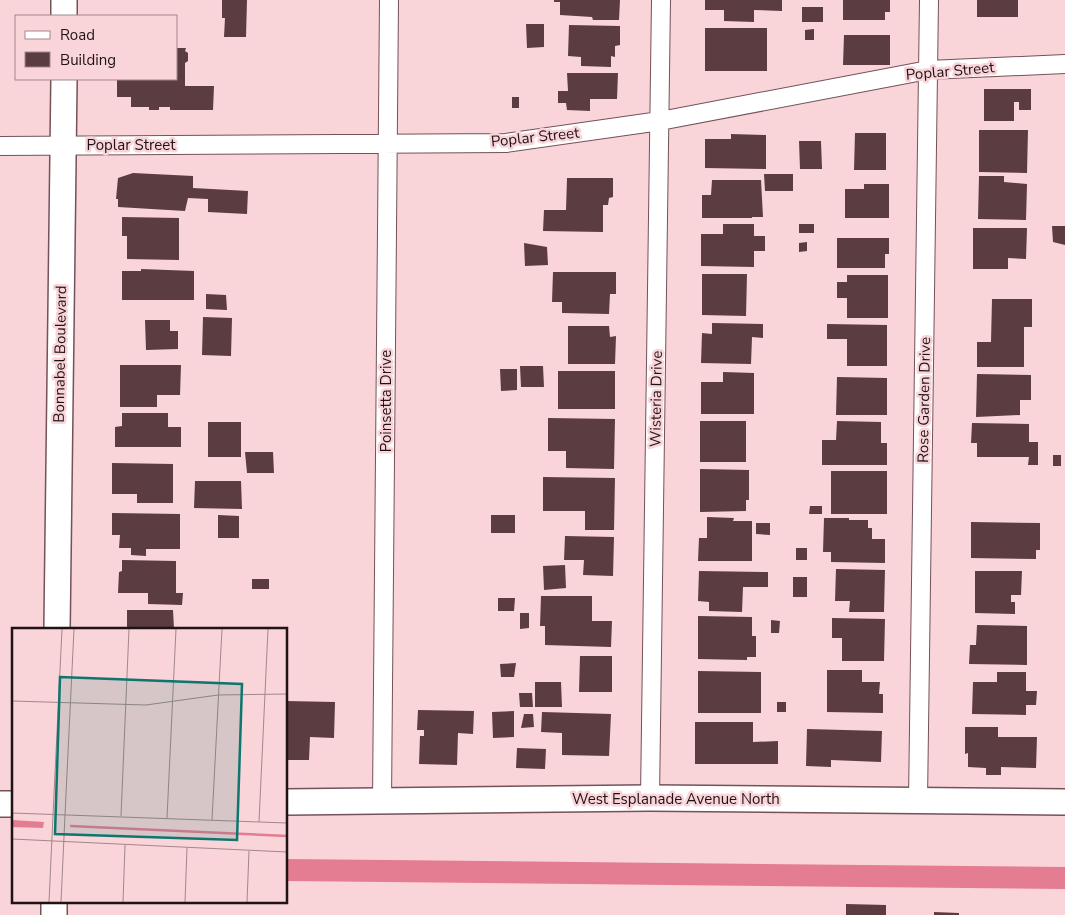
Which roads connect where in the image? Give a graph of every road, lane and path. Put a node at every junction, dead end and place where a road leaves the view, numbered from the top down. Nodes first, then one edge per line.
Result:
1 (64, 0) edge
2 (389, 0) edge
3 (661, 0) edge
4 (929, 0) edge
5 (64, 15) edge
6 (1065, 64) edge
7 (928, 70) junction
8 (64, 80) edge
9 (660, 121) junction
10 (388, 143) junction
11 (0, 146) edge
12 (63, 146) junction
13 (57, 628) edge
14 (650, 798) junction
15 (918, 800) junction
16 (382, 801) junction
17 (288, 802) edge
18 (1065, 802) edge
19 (54, 902) edge
20 (54, 915) edge

1 - 5 main road
2 - 10 street, Poinsetta Drive
3 - 9 street, Wisteria Drive
4 - 7 street, Rose Garden Drive
6 - 7 street, Poplar Street
7 - 9 street, Poplar Street
7 - 15 street, Rose Garden Drive
8 - 12 main road, Bonnabel Boulevard
9 - 10 street, Poplar Street
9 - 14 street, Wisteria Drive
10 - 12 street, Poplar Street
10 - 16 street, Poinsetta Drive
11 - 12 street, Poplar Street
12 - 13 main road, Bonnabel Boulevard
14 - 15 main road, West Esplanade Avenue North
14 - 16 main road, West Esplanade Avenue North
15 - 18 main road, West Esplanade Avenue North
16 - 17 main road, West Esplanade Avenue North
19 - 20 main road

